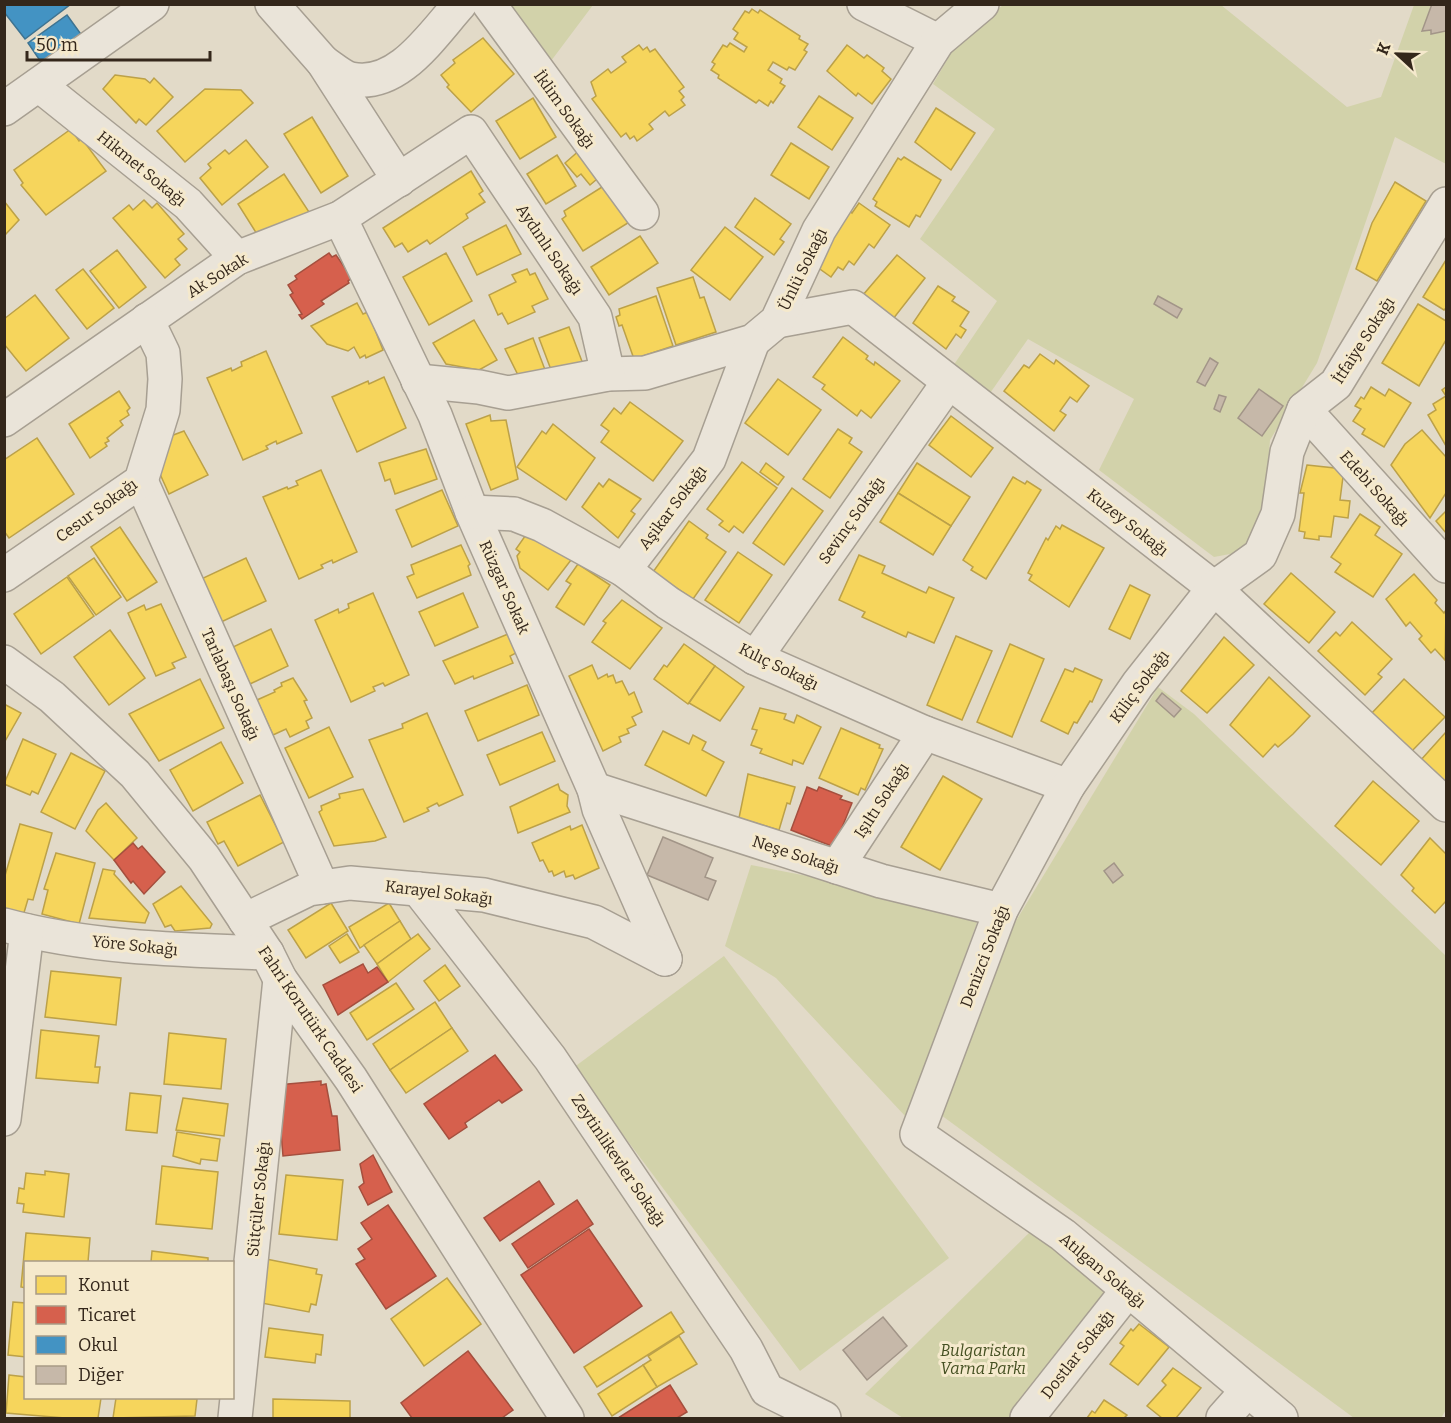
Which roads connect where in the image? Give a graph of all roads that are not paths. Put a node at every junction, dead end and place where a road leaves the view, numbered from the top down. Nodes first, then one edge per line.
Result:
1 (152, 4) edge
2 (272, 4) edge
3 (460, 4) edge
4 (489, 4) edge
5 (864, 4) edge
6 (982, 4) edge
7 (938, 41) junction
8 (323, 62) junction
9 (39, 85) junction
10 (4, 109) edge
11 (471, 132) joint
12 (399, 180) junction
13 (1446, 204) edge
14 (642, 213) dead end
15 (340, 218) junction
16 (237, 258) junction
17 (147, 320) junction
18 (765, 331) junction
19 (608, 374) junction
20 (418, 381) junction
21 (948, 383) junction
22 (1304, 409) junction
23 (4, 420) edge
24 (141, 481) junction
25 (472, 512) junction
26 (1446, 566) edge
27 (624, 570) junction
28 (4, 575) edge
29 (1214, 588) junction
30 (755, 657) junction
31 (4, 662) edge
32 (925, 733) junction
33 (1068, 786) junction
34 (594, 789) junction
35 (1446, 805) edge
36 (837, 867) junction
37 (322, 887) junction
38 (418, 889) junction
39 (1001, 910) junction
40 (245, 920) junction
41 (16, 928) edge
42 (665, 959) joint
43 (274, 966) junction
44 (4, 1119) edge
45 (917, 1134) joint
46 (1128, 1290) junction
47 (1247, 1391) junction
48 (764, 1404) edge
49 (235, 1419) edge
50 (567, 1419) edge
51 (824, 1419) edge
52 (1027, 1419) edge
53 (1223, 1419) edge
54 (1281, 1419) edge

1 - 9 street
2 - 8 street
3 - 8 street
4 - 14 street, İklim Sokağı
5 - 7 street
6 - 7 street, Ünlü Sokağı
7 - 18 street, Ünlü Sokağı
8 - 12 street
9 - 10 street
9 - 16 street, Hikmet Sokağı
11 - 12 street, Ak Sokak
11 - 19 street, Aydınlı Sokağı
12 - 15 street, Ak Sokak
13 - 22 street, İtfaiye Sokağı
15 - 16 street, Ak Sokak
15 - 20 street, Rüzgar Sokak
16 - 17 street, Ak Sokak
17 - 23 street, Ak Sokak
17 - 24 street, Cesur Sokağı
18 - 19 street
18 - 21 street, Kuzey Sokağı
18 - 27 street, Aşikar Sokağı
19 - 20 street
20 - 25 street, Rüzgar Sokak
21 - 29 street, Kuzey Sokağı
21 - 30 street, Sevinç Sokağı
22 - 26 street, Edebi Sokağı
22 - 29 street
24 - 28 street, Cesur Sokağı
24 - 37 street, Tarlabaşı Sokağı
25 - 27 street, Kılıç Sokağı
25 - 34 street, Rüzgar Sokak
27 - 30 street, Kılıç Sokağı
29 - 33 street, Kiliç Sokağı
29 - 35 street, Kuzey Sokağı
30 - 32 street, Kılıç Sokağı
31 - 40 street, Fahri Korutürk Caddesi
32 - 33 street, Kılıç Sokağı
32 - 36 street, Işıltı Sokağı
33 - 39 street, Denizci Sokağı
34 - 36 street, Neşe Sokağı
34 - 42 street, Rüzgar Sokak
36 - 39 street, Neşe Sokağı
37 - 38 street, Karayel Sokağı
37 - 40 street, Karayel Sokağı
38 - 42 street, Karayel Sokağı
38 - 48 street, Zeytinlikevler Sokağı
39 - 45 street, Denizci Sokağı
40 - 43 street, Fahri Korutürk Caddesi
41 - 43 street, Yöre Sokağı
41 - 44 street
43 - 49 street, Sütçüler Sokağı
43 - 50 street, Fahri Korutürk Caddesi
45 - 46 street, Atılgan Sokağı
46 - 47 street, Atılgan Sokağı
46 - 52 street, Dostlar Sokağı
47 - 53 street
47 - 54 street, Atılgan Sokağı
48 - 51 street, Zeytinlikevler Sokağı

